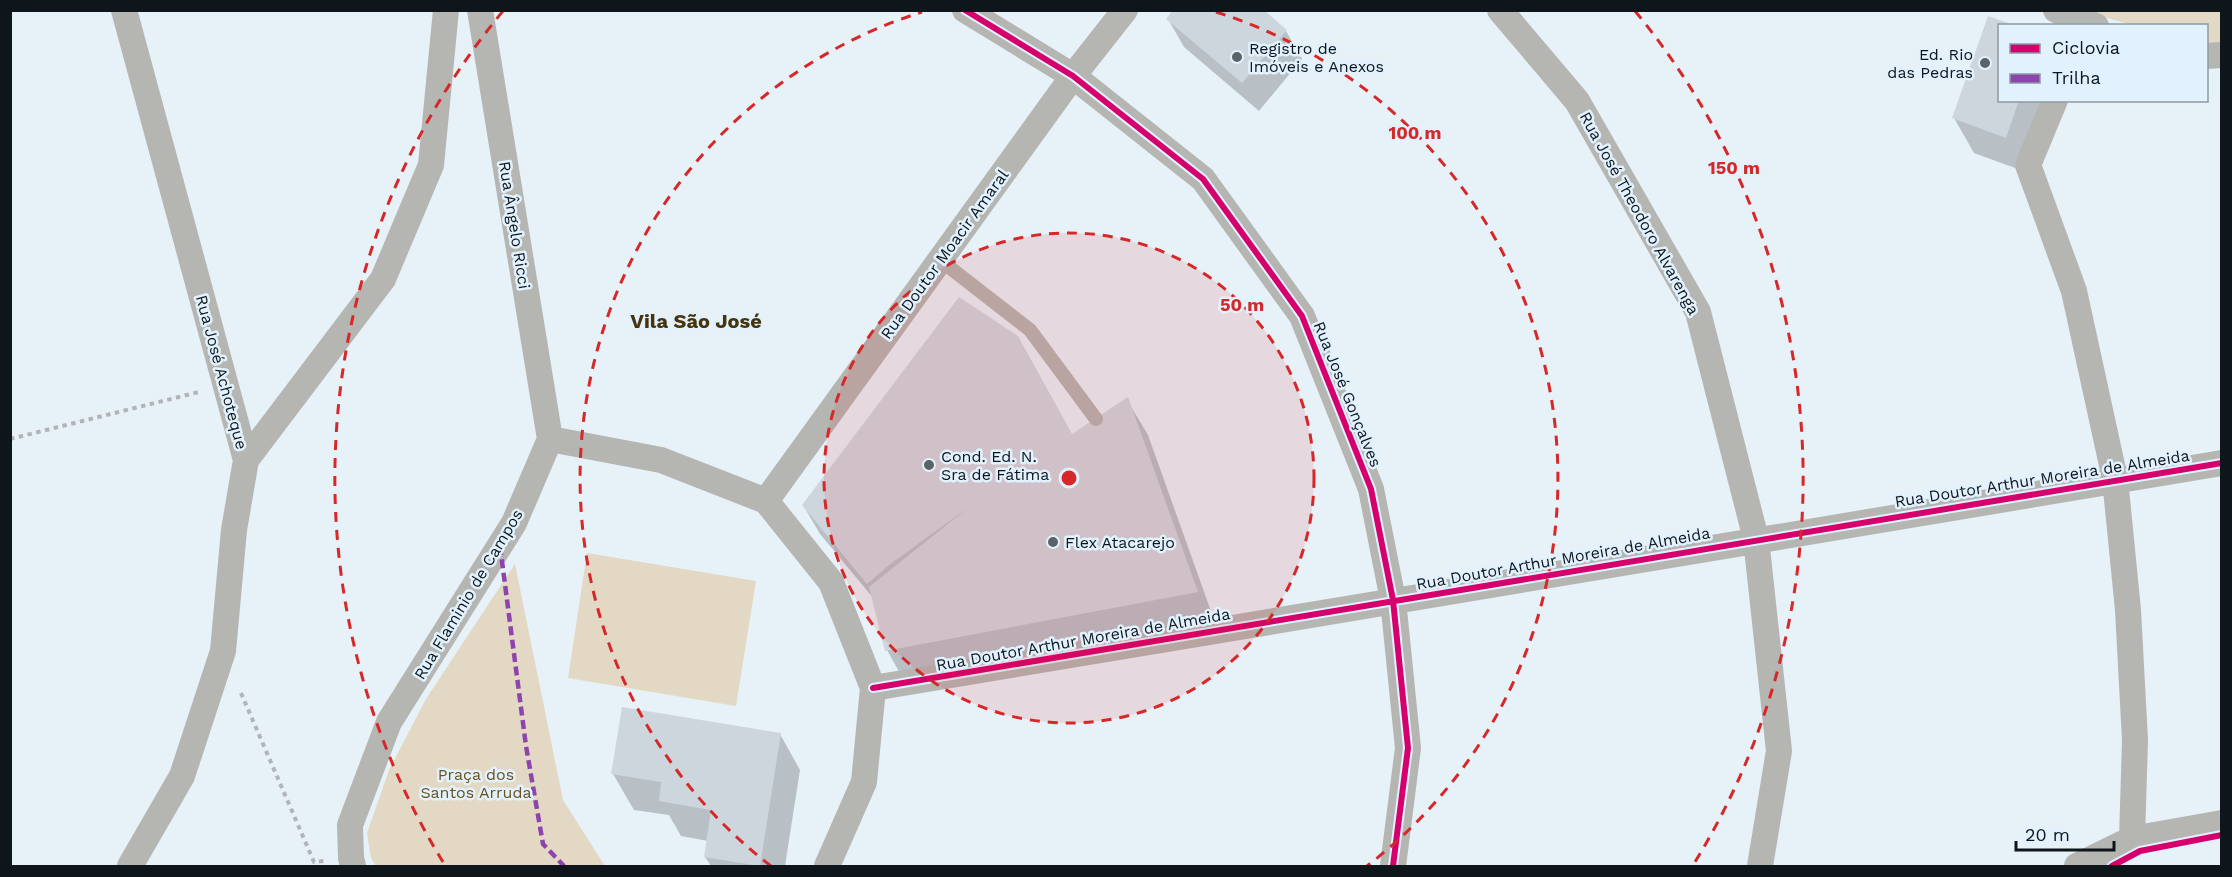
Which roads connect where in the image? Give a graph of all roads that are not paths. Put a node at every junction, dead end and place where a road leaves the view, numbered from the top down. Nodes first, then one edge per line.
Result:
1 (124, 10) edge
2 (446, 10) edge
3 (480, 10) edge
4 (965, 10) edge
5 (1125, 10) edge
6 (1500, 10) edge
7 (2056, 10) edge
8 (2090, 24) edge
9 (1073, 76) junction
10 (2054, 102) edge
11 (940, 260) junction
12 (1096, 419) dead end
13 (550, 439) junction
14 (246, 460) junction
15 (2222, 463) edge
16 (2115, 479) junction
17 (766, 501) junction
18 (1756, 539) junction
19 (1393, 600) junction
20 (873, 687) junction
21 (2222, 823) edge
22 (2132, 838) junction
23 (130, 867) edge
24 (353, 867) edge
25 (827, 867) edge
26 (1393, 867) edge
27 (1760, 867) edge
28 (2077, 867) edge

1 - 14 street, Rua José Achoteque
2 - 14 street
3 - 13 street, Rua Ângelo Ricci
4 - 9 street, Rua José Gonçalves
5 - 9 street, Rua Doutor Moacir Amaral
6 - 18 street, Rua José Theodoro Alvarenga
7 - 8 street
9 - 11 street, Rua Doutor Moacir Amaral
9 - 19 street, Rua José Gonçalves
10 - 16 street
11 - 12 lane
11 - 17 street, Rua Doutor Moacir Amaral
13 - 17 street
13 - 24 street, Rua Flaminio de Campos
14 - 23 street, Rua José Achoteque
15 - 16 street, Rua Doutor Arthur Moreira de Almeida
16 - 18 street, Rua Doutor Arthur Moreira de Almeida
16 - 22 street
17 - 20 street
18 - 19 street, Rua Doutor Arthur Moreira de Almeida
18 - 27 street, Rua José Theodoro Alvarenga
19 - 20 street, Rua Doutor Arthur Moreira de Almeida
19 - 26 street, Rua José Gonçalves
20 - 25 street
21 - 22 street
22 - 28 street

